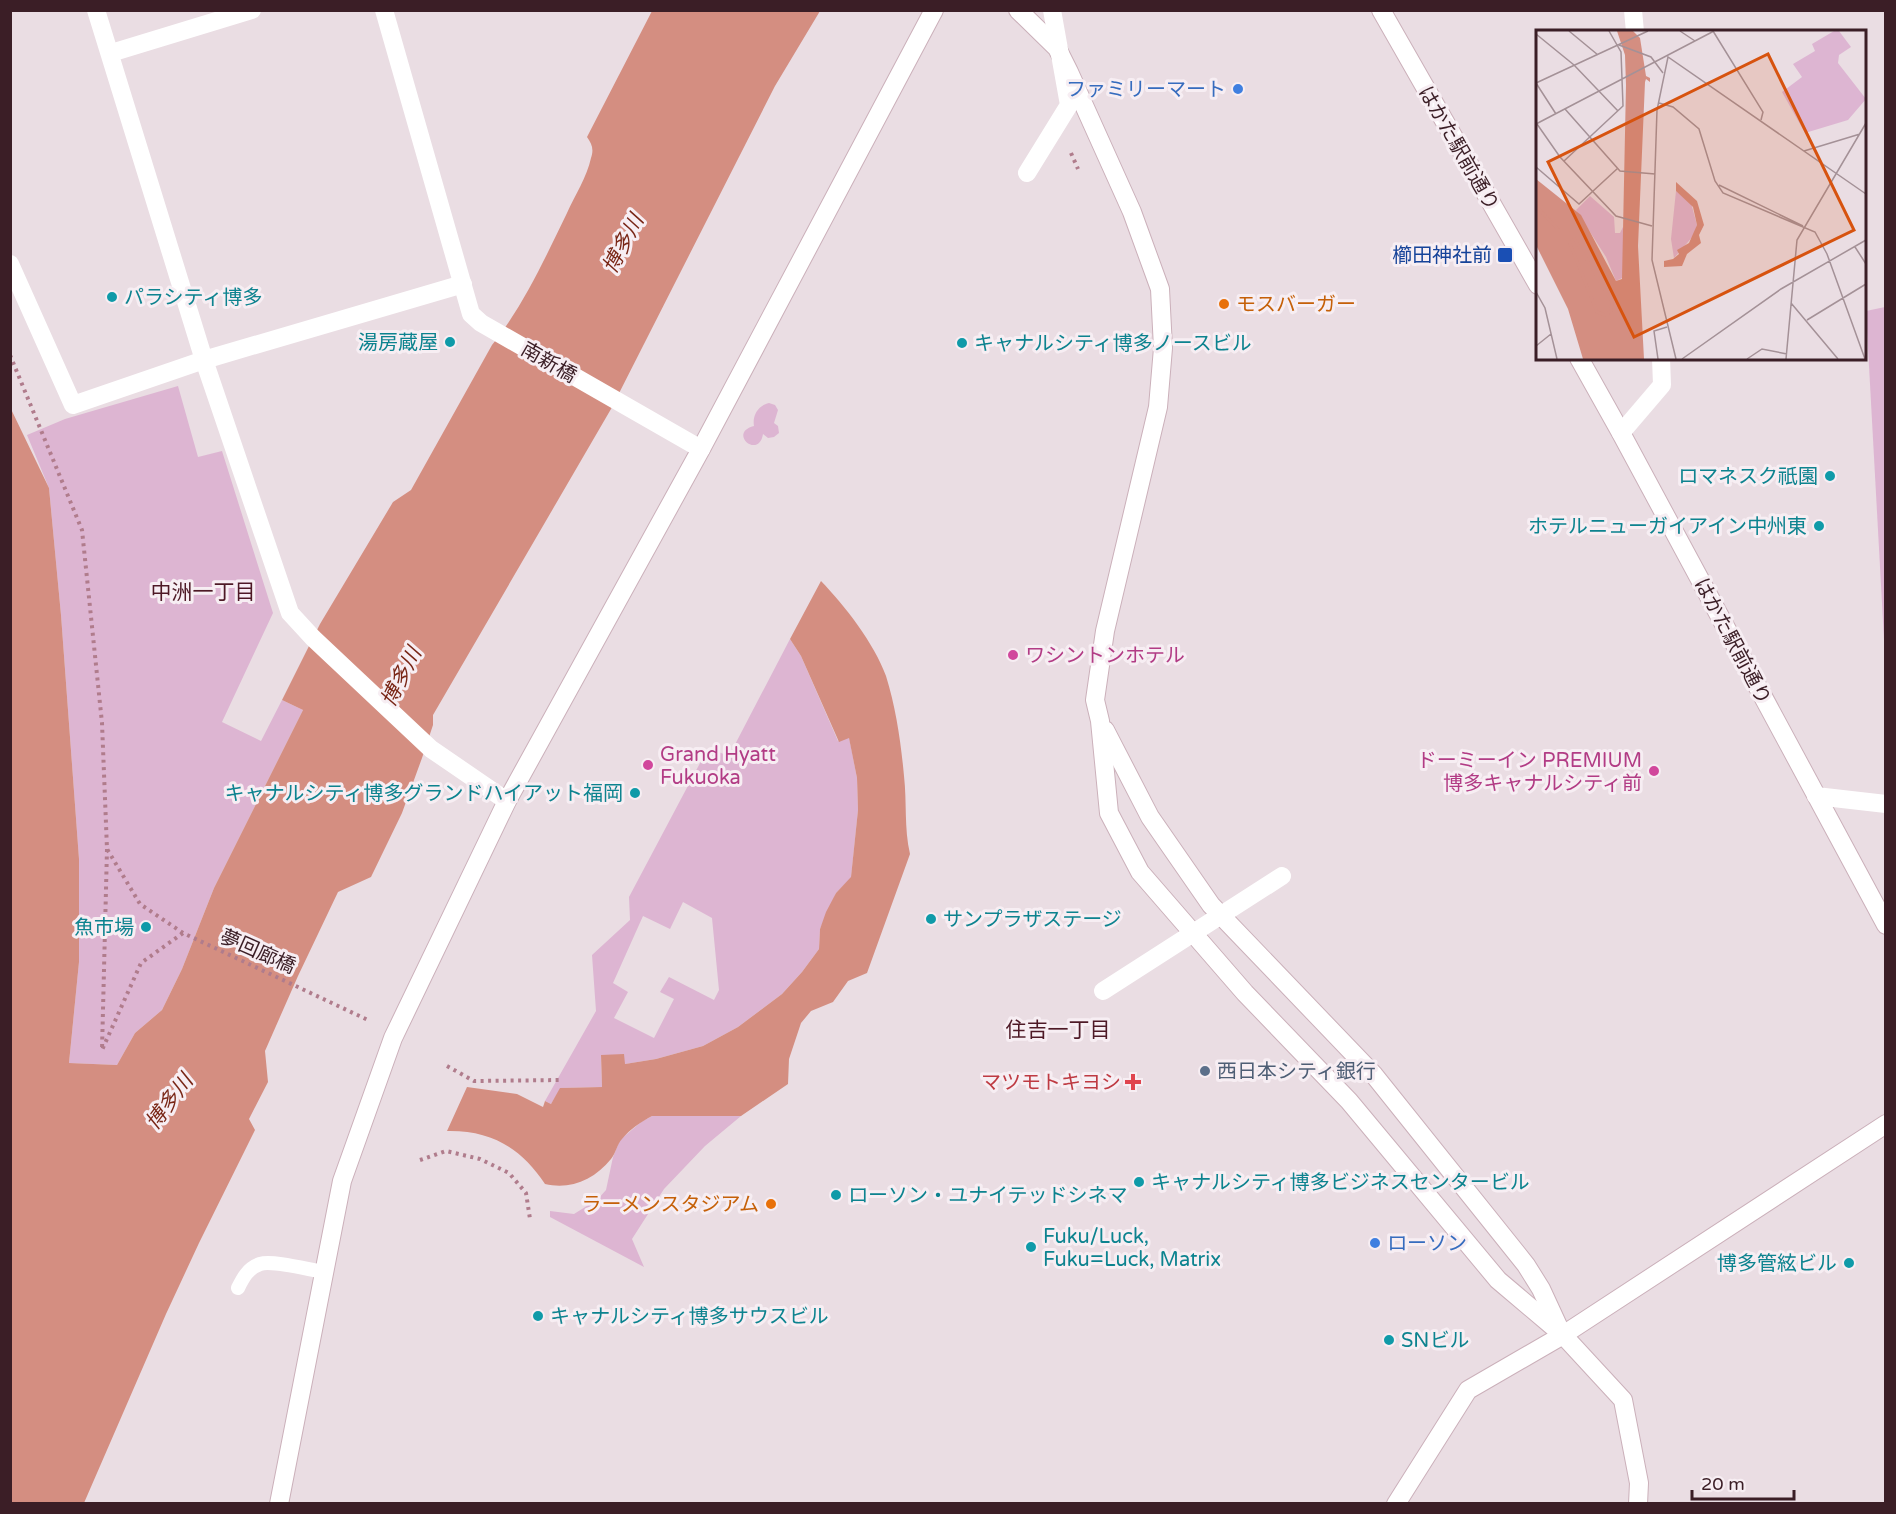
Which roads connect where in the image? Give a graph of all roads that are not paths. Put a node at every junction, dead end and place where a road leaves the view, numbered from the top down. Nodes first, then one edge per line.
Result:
1 (96, 10) edge
2 (252, 10) edge
3 (384, 10) edge
4 (934, 10) edge
5 (1018, 10) edge
6 (1052, 10) edge
7 (1382, 10) edge
8 (1633, 10) edge
9 (1635, 30) edge
10 (111, 53) junction
11 (1027, 173) dead end
12 (10, 264) edge
13 (1536, 281) edge
14 (463, 285) junction
15 (204, 360) junction
16 (1580, 360) edge
17 (1661, 360) edge
18 (1621, 433) junction
19 (701, 449) junction
20 (1100, 721) junction
21 (1816, 796) junction
22 (507, 801) junction
23 (1886, 804) edge
24 (1282, 876) dead end
25 (1886, 925) edge
26 (1103, 992) dead end
27 (1886, 1124) edge
28 (324, 1272) junction
29 (238, 1288) dead end
30 (1563, 1335) junction
31 (279, 1503) edge
32 (1396, 1503) edge
33 (1638, 1503) edge

1 - 10 street
2 - 10 street
3 - 14 street
4 - 19 street
5 - 20 street
6 - 11 street, bridge
7 - 13 street, はかた駅前通り
8 - 9 street
10 - 15 street
12 - 15 street
14 - 15 street
14 - 19 street, 南新橋
15 - 22 street
16 - 18 street, はかた駅前通り
17 - 18 street
18 - 21 street, はかた駅前通り
19 - 22 street
20 - 30 street
20 - 30 street
21 - 23 street
21 - 25 street, はかた駅前通り
22 - 28 street
24 - 26 street, bridge
27 - 30 street
28 - 29 lane
28 - 31 street
30 - 32 street
30 - 33 street

